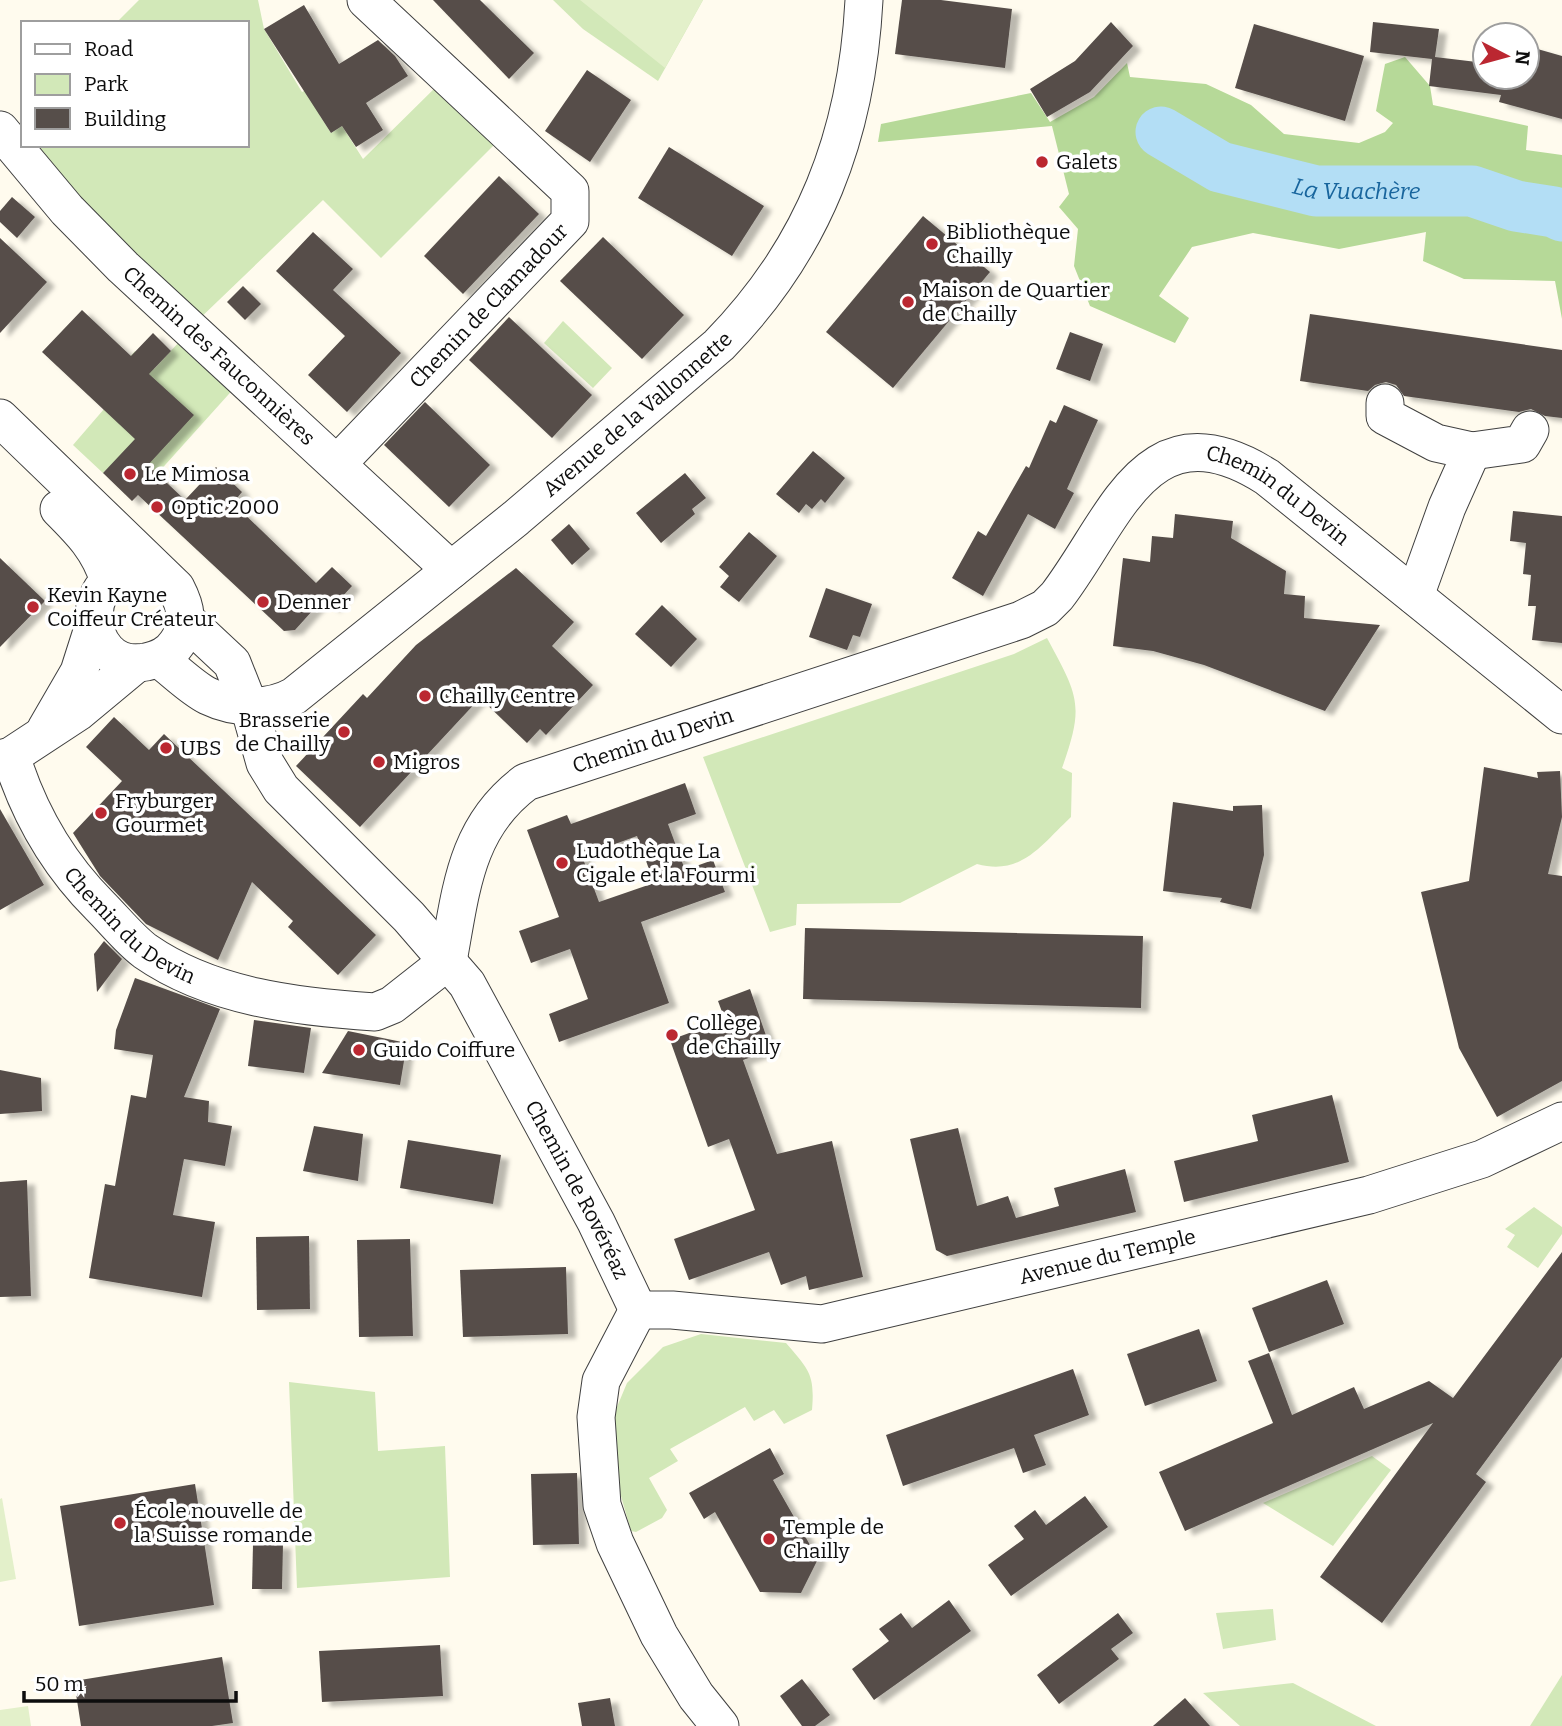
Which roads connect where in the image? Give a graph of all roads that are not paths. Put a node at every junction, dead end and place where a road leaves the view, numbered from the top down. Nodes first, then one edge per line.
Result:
1 (366, 0) edge
2 (864, 0) edge
3 (0, 130) edge
4 (1385, 403) dead end
5 (0, 418) edge
6 (1530, 430) dead end
7 (1436, 443) junction
8 (1472, 451) junction
9 (0, 452) edge
10 (337, 464) junction
11 (1447, 507) junction
12 (452, 570) junction
13 (164, 577) junction
14 (109, 581) junction
15 (1415, 596) junction
16 (186, 620) junction
17 (94, 625) junction
18 (148, 661) junction
19 (249, 706) junction
20 (1562, 715) edge
21 (44, 733) junction
22 (6, 757) edge
23 (448, 961) junction
24 (1562, 1121) edge
25 (638, 1310) junction
26 (720, 1726) edge

1 - 10 street, Chemin de Clamadour
2 - 12 street, Avenue de la Vallonnette
3 - 10 street, Chemin des Fauconnières
4 - 7 street
5 - 13 street
6 - 8 street
7 - 8 street
7 - 11 street
8 - 11 street
9 - 14 street
10 - 12 street, Chemin des Fauconnières
11 - 15 street
12 - 19 street, Avenue de la Vallonnette
13 - 14 street
13 - 16 street
14 - 17 street
15 - 20 street, Chemin du Devin
15 - 23 street, Chemin du Devin
16 - 18 street
16 - 19 street, Chemin de Rovéréaz
17 - 18 street
17 - 21 street
18 - 19 street
18 - 21 street
19 - 23 street, Chemin de Rovéréaz
21 - 22 street
22 - 23 street, Chemin du Devin
23 - 25 street, Chemin de Rovéréaz
24 - 25 street, Avenue du Temple
25 - 26 street

